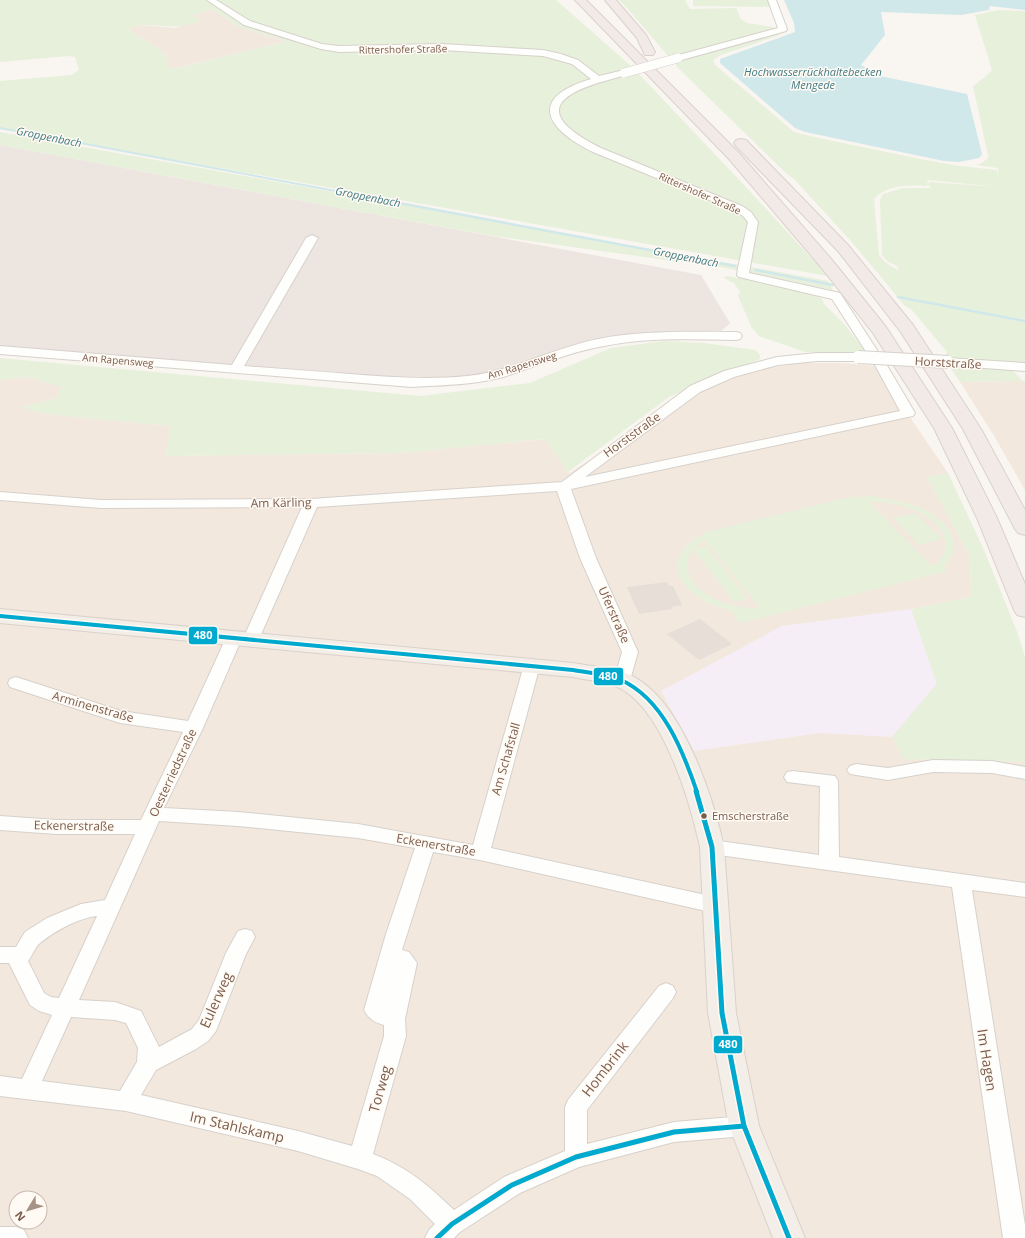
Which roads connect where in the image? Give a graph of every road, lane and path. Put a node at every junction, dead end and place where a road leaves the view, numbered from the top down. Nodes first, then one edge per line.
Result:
1 (211, 0) edge
2 (569, 0) edge
3 (580, 0) edge
4 (596, 0) edge
5 (772, 0) edge
6 (614, 4) edge
7 (649, 52) junction
8 (654, 77) junction
9 (598, 80) junction
10 (676, 80) dead end
11 (732, 134) dead end
12 (312, 238) dead end
13 (736, 336) dead end
14 (0, 350) edge
15 (1025, 367) edge
16 (236, 369) junction
17 (883, 419) joint
18 (563, 486) junction
19 (0, 496) edge
20 (311, 503) junction
21 (1025, 529) edge
22 (1025, 610) edge
23 (0, 616) edge
24 (242, 638) junction
25 (532, 665) junction
26 (622, 680) junction
27 (16, 683) dead end
28 (194, 728) junction
29 (856, 770) dead end
30 (1025, 772) edge
31 (793, 777) dead end
32 (150, 820) junction
33 (0, 823) edge
34 (426, 843) junction
35 (712, 848) junction
36 (480, 853) junction
37 (829, 863) junction
38 (961, 881) junction
39 (1025, 890) edge
40 (715, 905) junction
41 (110, 907) junction
42 (245, 937) dead end
43 (0, 954) edge
44 (21, 955) junction
45 (666, 992) dead end
46 (64, 1008) junction
47 (148, 1063) junction
48 (0, 1086) edge
49 (28, 1089) junction
50 (126, 1101) junction
51 (744, 1126) junction
52 (576, 1157) junction
53 (360, 1159) junction
54 (445, 1231) edge
55 (2, 1238) edge
56 (16, 1238) edge
57 (789, 1238) edge
58 (1015, 1238) edge

1 - 9 street, Rittershofer Straße
2 - 8 highway
3 - 8 highway
4 - 7 highway
5 - 9 street, Rittershofer Straße, bridge
6 - 7 highway
7 - 10 highway
8 - 22 highway
9 - 17 street, Rittershofer Straße
11 - 21 highway
12 - 16 street
13 - 16 street, Am Rapensweg
14 - 16 street, Am Rapensweg
15 - 18 street, Horststraße, bridge
17 - 18 street, Horststraße
18 - 20 street, Am Kärling
18 - 26 street, Uferstraße
19 - 20 street, Am Kärling
20 - 24 street, Oesterriedstraße
23 - 24 main road
24 - 25 main road
24 - 28 street, Oesterriedstraße
25 - 26 main road
25 - 36 street, Am Schafstall
26 - 35 main road
27 - 28 street, Arminenstraße
28 - 32 street, Oesterriedstraße
29 - 30 street
31 - 37 street
32 - 33 street, Eckenerstraße
32 - 34 street, Eckenerstraße
32 - 41 street, Oesterriedstraße
34 - 36 street, Eckenerstraße
34 - 53 street, Torweg
35 - 37 street
35 - 40 main road
36 - 40 street, Eckenerstraße
37 - 38 street
38 - 39 street
38 - 58 street, Im Hagen
40 - 51 main road
41 - 44 street
41 - 46 street, Oesterriedstraße
42 - 47 street, Eulerweg
43 - 44 street
44 - 46 street
45 - 52 street, Hombrink
46 - 47 street
46 - 49 street, Oesterriedstraße
47 - 50 street
48 - 49 street, Im Stahlskamp
49 - 50 street, Im Stahlskamp
50 - 53 street, Im Stahlskamp
51 - 52 street
51 - 57 main road
52 - 54 street
53 - 54 street, Im Stahlskamp
55 - 56 street

